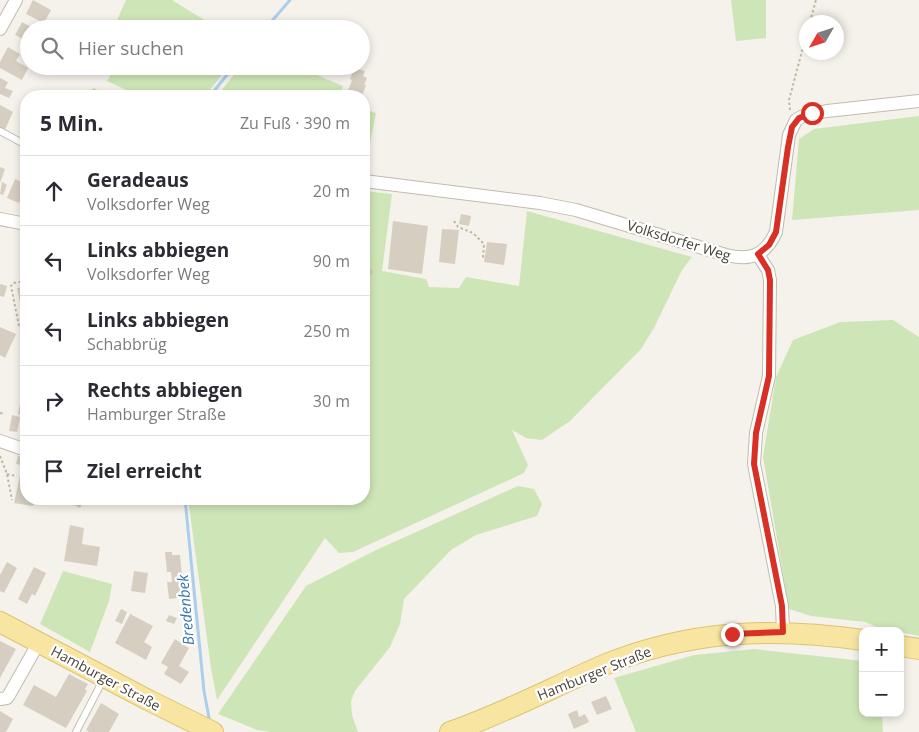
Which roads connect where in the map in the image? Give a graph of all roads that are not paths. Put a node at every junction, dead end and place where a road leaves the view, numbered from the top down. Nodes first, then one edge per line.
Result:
1 (16, 0) edge
2 (0, 29) edge
3 (919, 101) edge
4 (0, 131) edge
5 (20, 142) edge
6 (370, 182) edge
7 (0, 219) edge
8 (20, 223) edge
9 (758, 254) junction
10 (0, 441) edge
11 (20, 448) edge
12 (0, 622) edge
13 (783, 632) junction
14 (859, 640) edge
15 (39, 642) junction
16 (904, 647) edge
17 (919, 649) edge
18 (105, 677) junction
19 (0, 699) edge
20 (207, 729) edge
21 (76, 732) edge
22 (450, 732) edge

1 - 2 street
3 - 9 street
4 - 5 lane
6 - 9 street, Volksdorfer Weg
7 - 8 street
9 - 13 street
10 - 11 street
12 - 15 main road, Hamburger Straße
13 - 14 main road, Hamburger Straße
13 - 22 main road, Hamburger Straße
15 - 18 main road, Hamburger Straße
15 - 19 street
16 - 17 main road
18 - 20 main road, Hamburger Straße
18 - 21 lane

